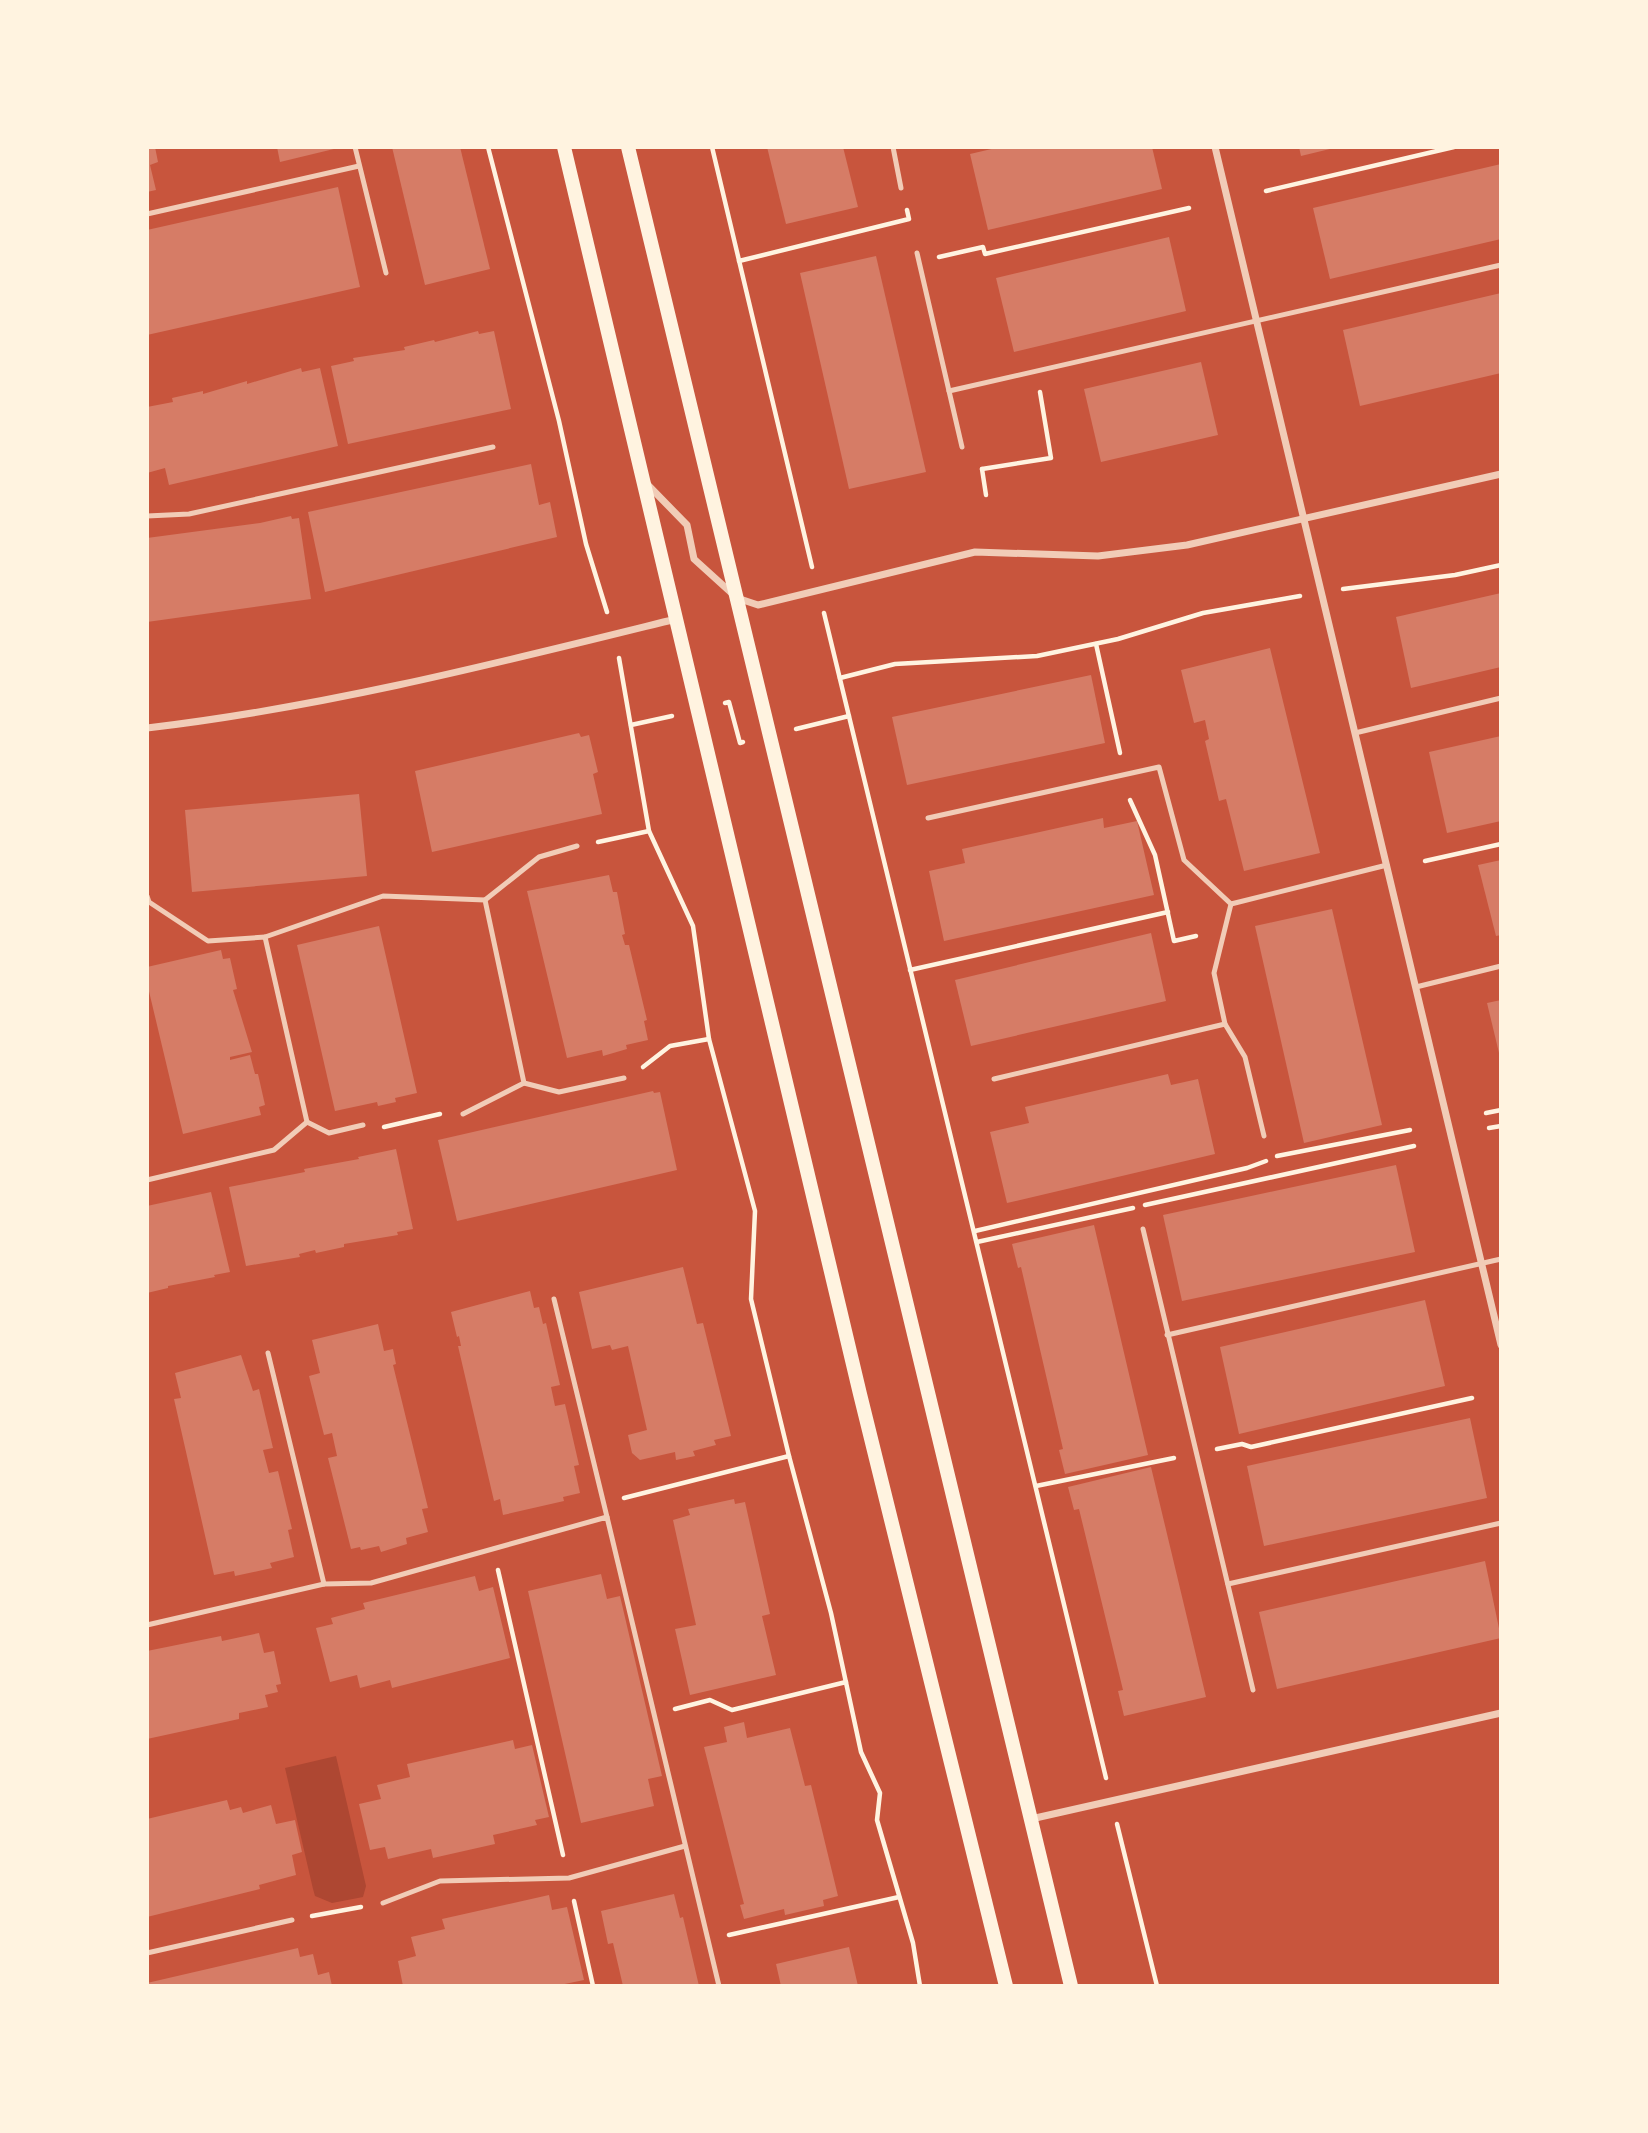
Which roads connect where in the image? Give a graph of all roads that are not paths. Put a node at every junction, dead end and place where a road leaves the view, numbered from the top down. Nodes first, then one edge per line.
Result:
1 (355, 147) edge
2 (564, 147) edge
3 (628, 147) edge
4 (892, 147) edge
5 (1215, 147) edge
6 (359, 166) junction
7 (901, 188) road end
8 (147, 214) edge
9 (917, 253) dead end
10 (1501, 265) edge
11 (386, 273) dead end
12 (1257, 322) junction
13 (949, 391) junction
14 (493, 447) dead end
15 (962, 447) road end
16 (1501, 474) edge
17 (644, 481) junction
18 (147, 516) edge
19 (1303, 518) junction
20 (737, 598) junction
21 (677, 619) junction
22 (1501, 698) edge
23 (147, 728) edge
24 (1354, 733) junction
25 (928, 818) dead end
26 (577, 846) road end
27 (1387, 865) junction
28 (147, 896) edge
29 (485, 900) junction
30 (1231, 904) junction
31 (265, 937) junction
32 (1501, 966) edge
33 (1416, 987) junction
34 (1225, 1024) junction
35 (624, 1078) road end
36 (994, 1079) dead end
37 (524, 1083) junction
38 (463, 1114) road end
39 (307, 1122) junction
40 (363, 1125) road end
41 (1264, 1136) dead end
42 (147, 1180) edge
43 (1143, 1229) dead end
44 (1501, 1259) edge
45 (1482, 1264) junction
46 (554, 1299) dead end
47 (1167, 1335) junction
48 (1501, 1345) edge
49 (268, 1353) dead end
50 (607, 1517) junction
51 (1501, 1523) edge
52 (324, 1584) junction
53 (1228, 1584) junction
54 (147, 1625) edge
55 (1253, 1689) dead end
56 (1501, 1713) edge
57 (1031, 1819) junction
58 (685, 1846) junction
59 (383, 1903) road end
60 (292, 1920) road end
61 (147, 1953) edge
62 (719, 1986) edge
63 (1006, 1986) edge
64 (1071, 1986) edge

1 - 6 lane
2 - 17 main road
3 - 20 main road
4 - 7 lane
5 - 12 street
6 - 8 lane
6 - 11 lane
9 - 13 lane
10 - 12 lane
12 - 13 lane
12 - 19 street
13 - 15 lane
14 - 18 lane
16 - 19 street
17 - 20 street
17 - 21 main road
19 - 20 street
19 - 24 street
20 - 57 main road
21 - 23 street
21 - 63 main road
22 - 24 lane
24 - 27 street
25 - 30 lane
26 - 29 lane
27 - 30 lane
27 - 33 street
28 - 31 lane
29 - 31 lane
29 - 37 lane
30 - 34 lane
31 - 39 lane
32 - 33 lane
33 - 45 street
34 - 36 lane
34 - 41 lane
35 - 37 lane
37 - 38 lane
39 - 40 lane
39 - 42 lane
43 - 47 lane
44 - 45 lane
45 - 47 lane
45 - 48 street
46 - 50 lane
47 - 53 lane
49 - 52 lane
50 - 52 lane
50 - 58 lane
51 - 53 lane
52 - 54 lane
53 - 55 lane
56 - 57 street
57 - 64 main road
58 - 59 lane
58 - 62 lane
60 - 61 lane

